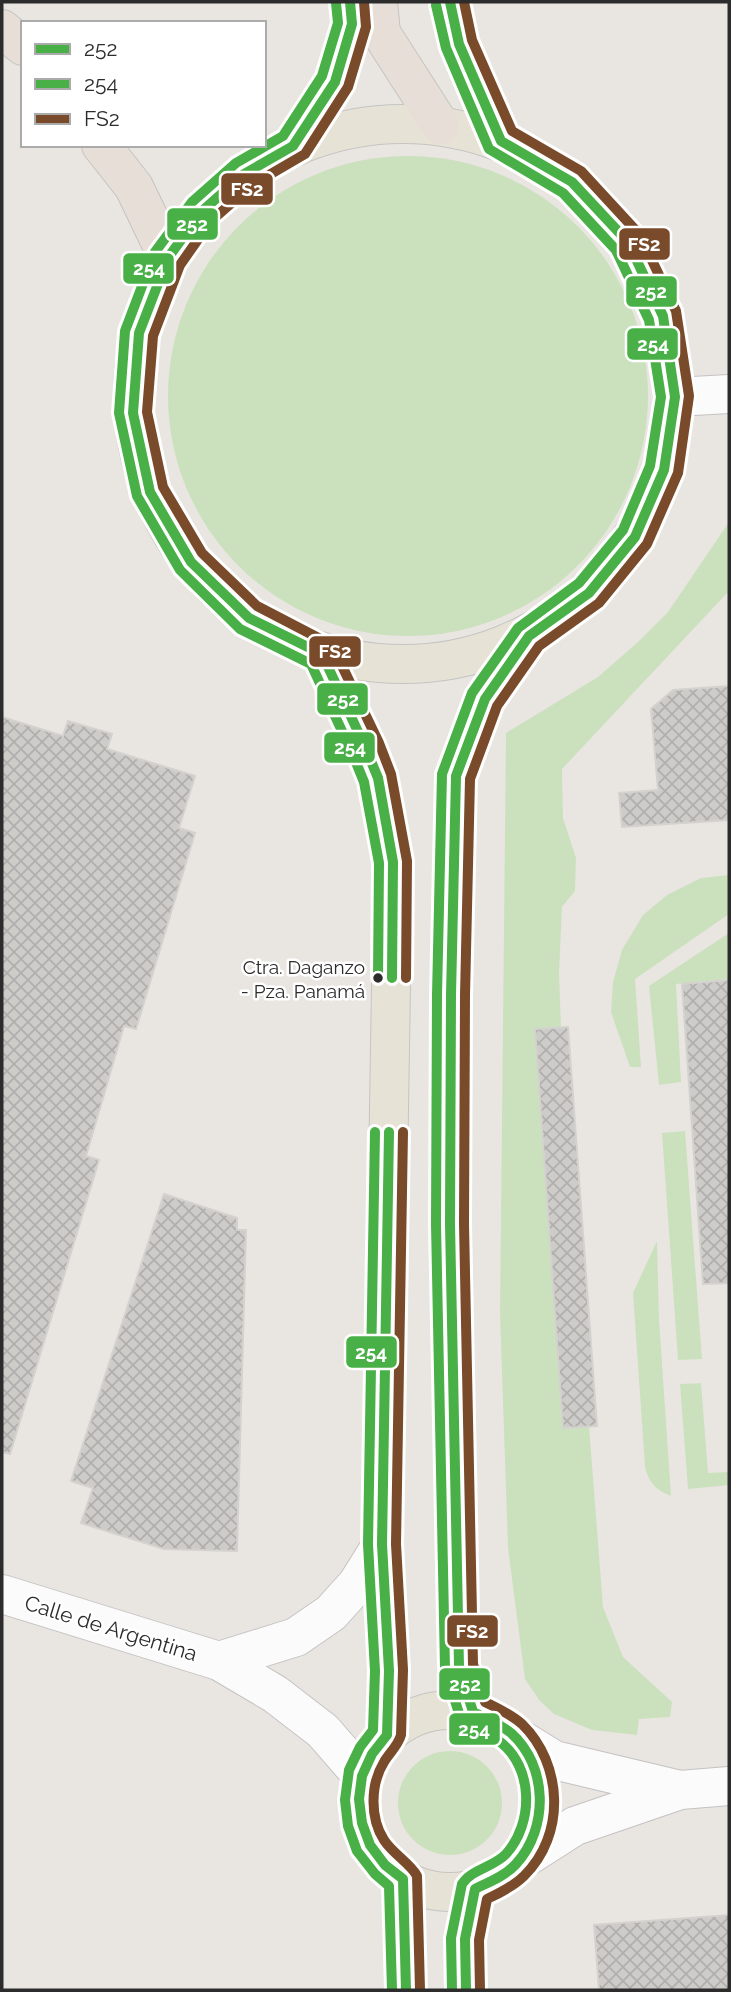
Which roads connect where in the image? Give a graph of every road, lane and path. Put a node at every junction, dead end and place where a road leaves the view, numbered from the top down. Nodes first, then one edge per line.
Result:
1 (378, 2) edge
2 (2, 29) edge
3 (21, 44) edge
4 (440, 125) junction
5 (103, 147) edge
6 (168, 258) junction
7 (729, 394) edge
8 (675, 397) junction
9 (529, 636) junction
10 (322, 654) junction
11 (382, 1545) junction
12 (2, 1594) edge
13 (219, 1661) junction
14 (473, 1712) junction
15 (512, 1734) junction
16 (387, 1735) junction
17 (362, 1776) junction
18 (729, 1786) edge
19 (680, 1790) junction
20 (517, 1863) junction
21 (403, 1880) junction
22 (475, 1889) junction
23 (406, 1990) edge
24 (466, 1990) edge

1 - 4 highway
2 - 3 highway
4 - 6 main road
4 - 8 main road
5 - 6 highway
6 - 10 main road
7 - 8 street
8 - 9 main road
9 - 10 main road
9 - 14 main road
10 - 11 main road
11 - 13 street, Calle de Argentina
11 - 16 main road
12 - 13 street, Calle de Argentina
13 - 17 street, Calle de Argentina
14 - 15 main road
14 - 16 main road
15 - 19 street
15 - 20 main road
16 - 17 main road
17 - 21 main road
18 - 19 street
19 - 20 street
20 - 22 main road
21 - 22 main road
21 - 23 main road
22 - 24 main road

